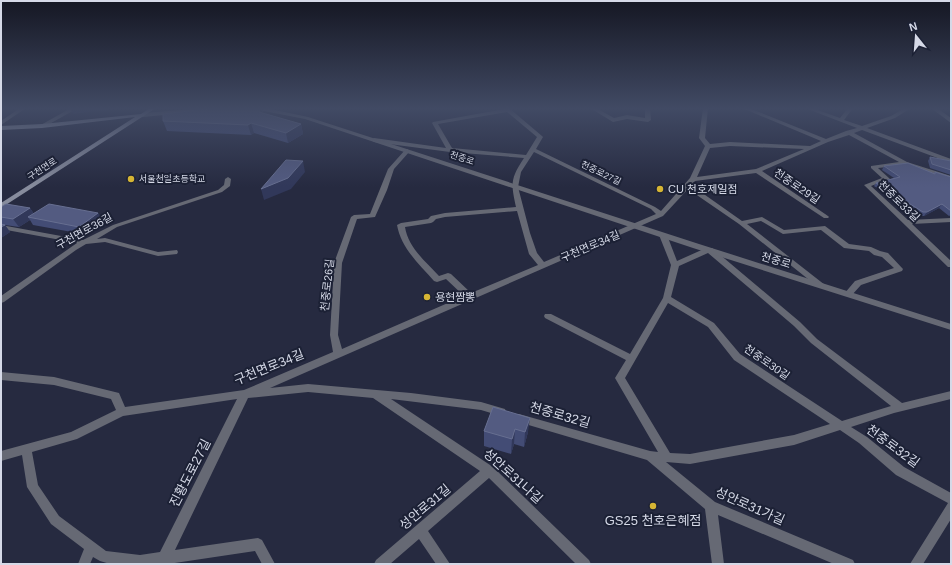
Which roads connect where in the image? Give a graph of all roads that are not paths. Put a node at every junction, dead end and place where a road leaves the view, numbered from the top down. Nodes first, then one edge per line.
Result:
1 (113, 134) edge
2 (357, 134) edge
3 (441, 134) edge
4 (537, 134) edge
5 (702, 134) edge
6 (812, 134) edge
7 (841, 134) edge
8 (852, 134) edge
9 (877, 134) edge
10 (374, 140) junction
11 (826, 140) junction
12 (708, 146) junction
13 (812, 147) junction
14 (532, 149) junction
15 (450, 150) junction
16 (408, 151) junction
17 (528, 157) junction
18 (951, 161) edge
19 (905, 163) junction
20 (757, 171) junction
21 (951, 178) edge
22 (228, 179) dead end
23 (692, 179) junction
24 (515, 186) junction
25 (687, 186) junction
26 (1, 206) edge
27 (521, 209) junction
28 (662, 215) junction
29 (826, 218) dead end
30 (951, 220) edge
31 (907, 222) junction
32 (741, 223) junction
33 (637, 226) junction
34 (1, 227) edge
35 (663, 234) junction
36 (84, 242) junction
37 (709, 250) junction
38 (174, 252) dead end
39 (951, 265) edge
40 (543, 266) junction
41 (675, 266) junction
42 (821, 285) junction
43 (848, 294) junction
44 (470, 297) junction
45 (667, 298) junction
46 (1, 300) edge
47 (548, 316) dead end
48 (951, 327) edge
49 (338, 353) junction
50 (632, 358) junction
51 (1, 376) edge
52 (245, 394) junction
53 (375, 394) junction
54 (951, 395) edge
55 (901, 408) junction
56 (122, 412) junction
57 (840, 426) junction
58 (26, 449) junction
59 (1, 456) edge
60 (650, 456) junction
61 (667, 457) junction
62 (489, 471) junction
63 (951, 499) edge
64 (711, 506) junction
65 (951, 508) edge
66 (420, 530) junction
67 (91, 547) junction
68 (163, 560) edge
69 (84, 564) edge
70 (269, 564) edge
71 (380, 564) edge
72 (444, 564) edge
73 (585, 564) edge
74 (718, 564) edge
75 (849, 564) edge
76 (916, 564) edge

1 - 26 main road, 구천면로
2 - 10 street, 천중로
3 - 15 street
4 - 14 street
5 - 12 street
6 - 11 street
7 - 11 street, 천중로29길
8 - 19 street
9 - 18 street
10 - 15 street
10 - 16 street, 천중로
11 - 13 street, 천중로29길
12 - 13 street, 천중로29길
12 - 23 street
13 - 20 street, 천중로29길
14 - 17 street
14 - 28 street, 천중로27길
15 - 17 street
16 - 24 street, 천중로
16 - 49 street, 천중로26길
17 - 24 street
19 - 21 street
19 - 31 street, 천중로33길
20 - 23 street, 천중로29길
20 - 29 street, 천중로29길
22 - 36 street, 구천면로36길
23 - 25 street
24 - 27 street
24 - 33 street, 천중로
25 - 28 street
25 - 32 street
27 - 40 street
27 - 44 street
28 - 33 street
30 - 31 street
31 - 39 street, 천중로33길
32 - 42 street
32 - 43 street
33 - 35 street, 천중로
33 - 40 street, 구천면로34길
34 - 36 street
35 - 37 street, 천중로
35 - 41 street
36 - 38 street
36 - 46 street, 구천면로36길
37 - 41 street
37 - 42 street, 천중로
37 - 55 street
40 - 44 street, 구천면로34길
41 - 45 street
42 - 43 street, 천중로
43 - 48 street, 천중로
44 - 49 street, 구천면로34길
45 - 50 street
45 - 57 street, 천중로30길
47 - 50 street
49 - 52 street, 구천면로34길
50 - 61 street
51 - 56 street
52 - 53 street, 천중로32길
52 - 56 street, 구천면로34길
52 - 68 street, 진황도로27길
53 - 60 street, 천중로32길
53 - 62 street, 성안로31나길
54 - 55 street, 천중로32길
55 - 57 street, 천중로32길
56 - 58 street, 구천면로34길
57 - 61 street, 천중로32길
57 - 63 street, 천중로32길
58 - 59 street, 구천면로34길
58 - 67 street
60 - 61 street, 천중로32길
60 - 64 street, 성안로31가길
62 - 66 street, 성안로31길
62 - 73 street, 성안로31나길
64 - 74 street
64 - 75 street, 성안로31가길
65 - 76 street
66 - 71 street, 성안로31길
66 - 72 street
67 - 68 street
67 - 69 street
68 - 70 street

